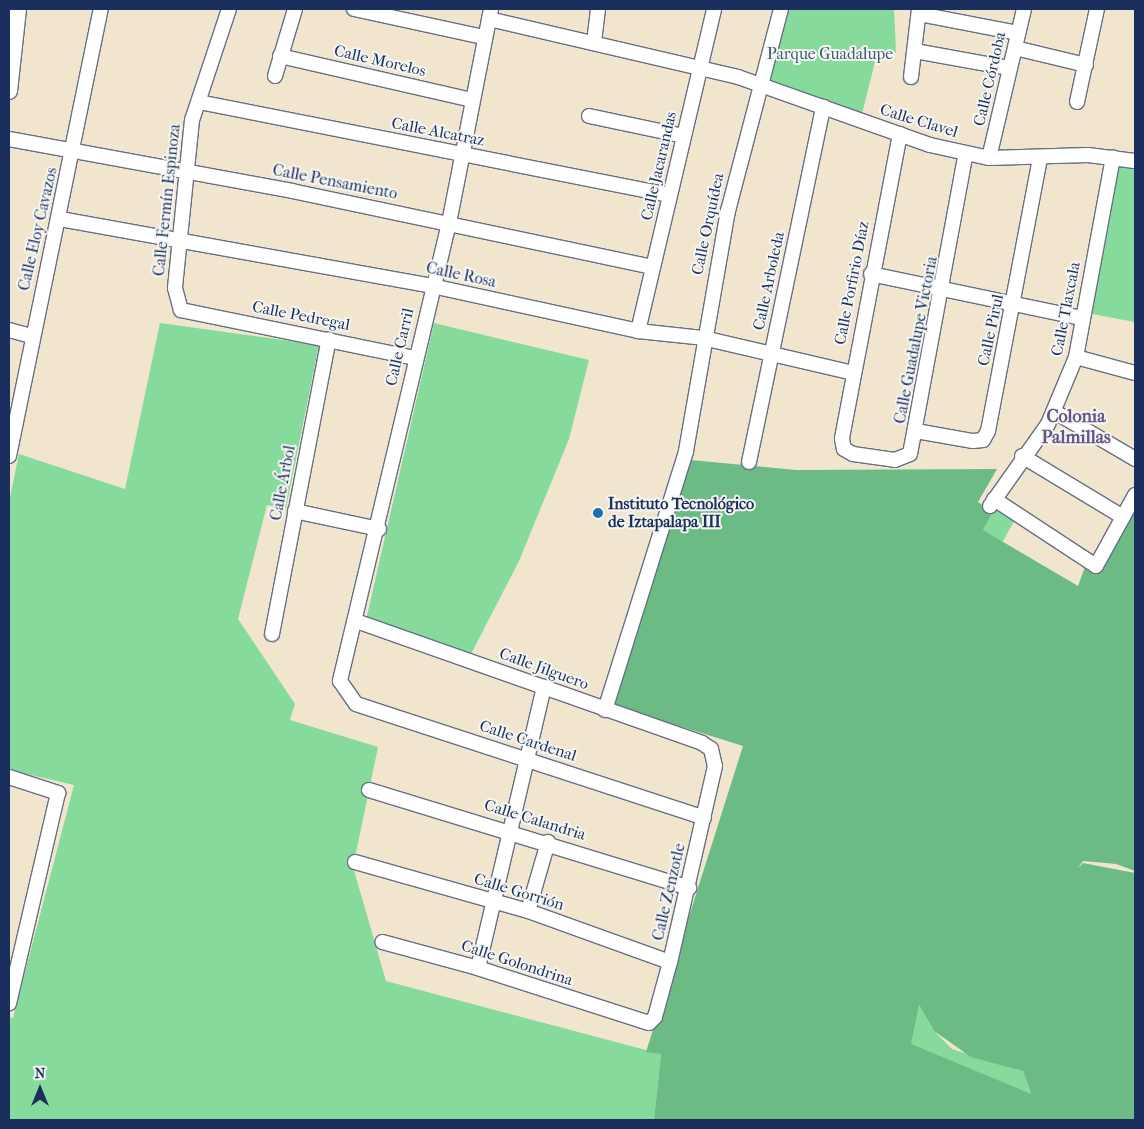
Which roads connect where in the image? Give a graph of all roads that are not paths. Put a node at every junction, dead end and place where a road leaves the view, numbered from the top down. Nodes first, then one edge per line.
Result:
1 (16, 9) edge
2 (102, 9) edge
3 (229, 9) edge
4 (295, 9) edge
5 (354, 9) edge
6 (598, 9) edge
7 (714, 9) edge
8 (781, 9) edge
9 (1024, 9) edge
10 (1097, 9) edge
11 (919, 11) edge
12 (490, 14) edge
13 (1018, 33) junction
14 (484, 37) junction
15 (594, 42) junction
16 (1015, 48) junction
17 (915, 51) junction
18 (280, 56) junction
19 (1086, 65) junction
20 (700, 68) junction
21 (1009, 68) junction
22 (276, 76) dead end
23 (911, 77) dead end
24 (758, 84) junction
25 (9, 91) edge
26 (472, 100) junction
27 (199, 102) junction
28 (1077, 102) dead end
29 (823, 107) junction
30 (589, 116) dead end
31 (900, 134) junction
32 (684, 136) junction
33 (9, 139) edge
34 (74, 152) junction
35 (966, 153) junction
36 (462, 154) junction
37 (1113, 157) junction
38 (989, 158) junction
39 (1040, 158) junction
40 (1135, 160) edge
41 (187, 171) junction
42 (670, 195) junction
43 (60, 219) junction
44 (449, 223) junction
45 (181, 239) junction
46 (653, 267) junction
47 (871, 274) junction
48 (432, 286) junction
49 (944, 289) junction
50 (1015, 304) junction
51 (181, 310) joint
52 (1082, 318) junction
53 (9, 330) edge
54 (638, 331) junction
55 (31, 336) junction
56 (703, 338) junction
57 (329, 339) junction
58 (772, 356) junction
59 (1076, 357) junction
60 (414, 358) junction
61 (1135, 373) edge
62 (853, 374) junction
63 (1055, 412) junction
64 (916, 431) junction
65 (842, 440) joint
66 (9, 456) edge
67 (1022, 456) junction
68 (1135, 460) edge
69 (748, 462) dead end
70 (1135, 495) edge
71 (295, 511) junction
72 (1123, 517) junction
73 (379, 529) junction
74 (356, 621) junction
75 (272, 634) dead end
76 (544, 687) junction
77 (345, 692) joint
78 (605, 710) junction
79 (714, 757) joint
80 (527, 758) junction
81 (9, 778) edge
82 (369, 790) dead end
83 (704, 818) junction
84 (510, 831) junction
85 (548, 842) junction
86 (355, 862) dead end
87 (689, 888) junction
88 (493, 901) junction
89 (528, 911) junction
90 (382, 942) dead end
91 (670, 962) junction
92 (478, 968) junction
93 (9, 1003) edge
94 (640, 1022) joint

1 - 25 street
2 - 34 street, Calle Eloy Cavazos
3 - 27 street, Calle Fermín Espinoza
4 - 18 street
5 - 14 street
6 - 15 street
7 - 20 street, Calle Jacarandas
8 - 24 street, Calle Orquídea
9 - 13 street, Calle Córdoba
10 - 19 street
11 - 13 street
11 - 17 street
12 - 14 street, Calle Carril
12 - 15 street, Calle Clavel
13 - 16 street, Calle Córdoba
14 - 26 street, Calle Carril
15 - 20 street, Calle Clavel
16 - 19 street
16 - 21 street, Calle Córdoba
17 - 21 street
17 - 23 street
18 - 22 street
18 - 26 street, Calle Morelos
19 - 28 street
20 - 24 street, Calle Clavel
20 - 32 street, Calle Jacarandas
21 - 38 street, Calle Córdoba
24 - 29 street, Calle Clavel
24 - 56 street, Calle Orquídea
26 - 36 street, Calle Carril
27 - 36 street, Calle Alcatraz
27 - 41 street, Calle Fermín Espinoza
29 - 31 street, Calle Clavel
29 - 58 street, Calle Arboleda
30 - 32 street
31 - 35 street, Calle Clavel
31 - 47 street, Calle Porfirio Díaz
32 - 42 street, Calle Jacarandas
33 - 34 street, Calle Pensamiento
34 - 41 street, Calle Pensamiento
34 - 43 street, Calle Eloy Cavazos
35 - 38 street, Calle Clavel
35 - 49 street, Calle Guadalupe Victoria
36 - 42 street, Calle Alcatraz
36 - 44 street, Calle Carril
37 - 39 street, Calle Clavel
37 - 40 street, Calle Clavel
37 - 52 street, Calle Tlaxcala
38 - 39 street, Calle Clavel
39 - 50 street, Calle Pirul
41 - 44 street, Calle Pensamiento
41 - 45 street, Calle Fermín Espinoza
42 - 46 street, Calle Jacarandas
43 - 45 street, Calle Rosa
43 - 55 street, Calle Eloy Cavazos
44 - 46 street, Calle Pensamiento
44 - 48 street, Calle Carril
45 - 48 street, Calle Rosa
45 - 51 street, Calle Fermín Espinoza
46 - 54 street, Calle Jacarandas
47 - 49 street
47 - 62 street, Calle Porfirio Díaz
48 - 54 street, Calle Rosa
48 - 60 street, Calle Carril
49 - 50 street
49 - 64 street, Calle Guadalupe Victoria
50 - 52 street
50 - 64 street, Calle Pirul
51 - 57 street, Calle Pedregal
52 - 59 street, Calle Tlaxcala
53 - 55 street
54 - 56 street, Calle Rosa
55 - 66 street, Calle Eloy Cavazos
56 - 58 street, Calle Rosa
56 - 78 street, Calle Orquídea
57 - 60 street, Calle Pedregal
57 - 71 street, Calle Árbol
58 - 62 street, Calle Rosa
58 - 69 street, Calle Arboleda
59 - 61 street
59 - 63 street, Calle Tlaxcala
60 - 73 street, Calle Carril
62 - 65 street, Calle Porfirio Díaz
63 - 67 street, Calle Tlaxcala
63 - 68 street
64 - 65 street, Calle Guadalupe Victoria
67 - 72 street
67 - 72 street, Calle Tlaxcala
70 - 72 street
71 - 73 street
71 - 75 street, Calle Árbol
73 - 74 street, Calle Carril
74 - 76 street, Calle Jilguero
74 - 77 street, Calle Carril
76 - 78 street, Calle Jilguero
76 - 80 street
77 - 80 street, Calle Cardenal
78 - 79 street, Calle Jilguero
79 - 83 street, Calle Zenzotle
80 - 83 street, Calle Cardenal
80 - 84 street
81 - 93 street
82 - 84 street, Calle Calandria
83 - 87 street, Calle Zenzotle
84 - 85 street, Calle Calandria
84 - 88 street
85 - 87 street, Calle Calandria
85 - 89 street
86 - 88 street, Calle Gorrión
87 - 91 street, Calle Zenzotle
88 - 89 street, Calle Gorrión
88 - 92 street
89 - 91 street, Calle Gorrión
90 - 92 street, Calle Golondrina
91 - 94 street, Calle Zenzotle
92 - 94 street, Calle Golondrina

